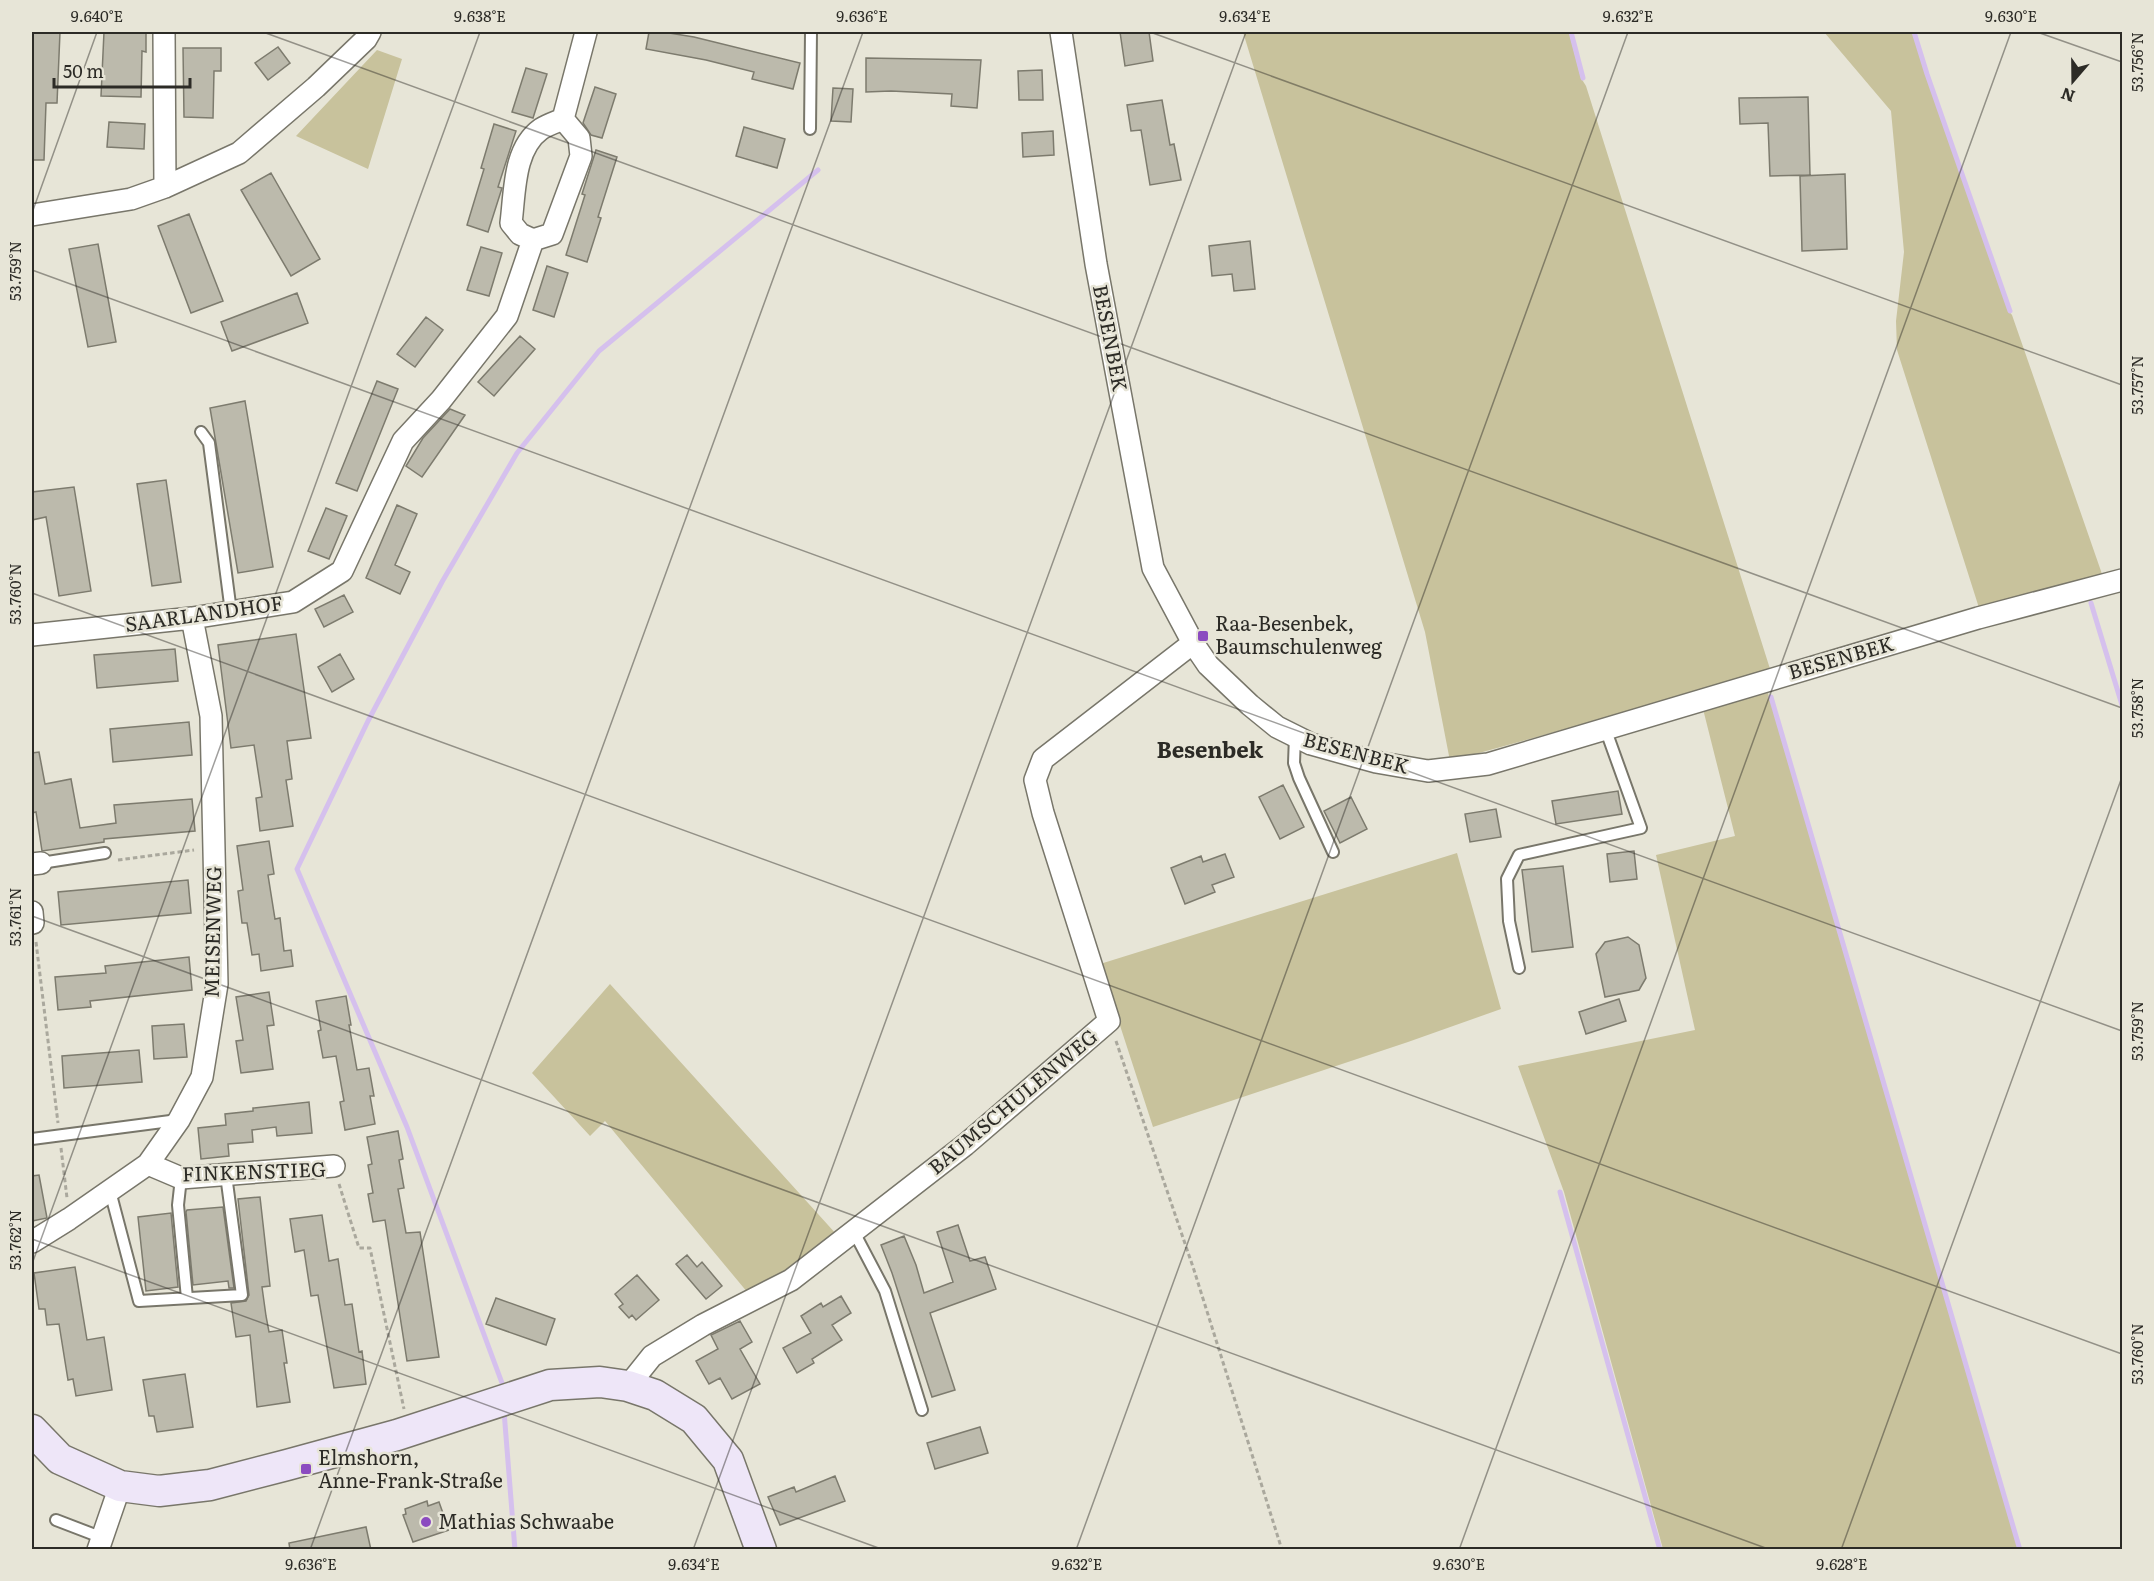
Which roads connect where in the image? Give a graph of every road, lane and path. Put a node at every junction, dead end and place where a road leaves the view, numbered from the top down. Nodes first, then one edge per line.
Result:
1 (164, 32) edge
2 (370, 32) edge
3 (586, 32) edge
4 (811, 32) edge
5 (1061, 32) edge
6 (562, 119) junction
7 (810, 129) dead end
8 (165, 187) junction
9 (32, 215) edge
10 (533, 240) junction
11 (201, 432) dead end
12 (2122, 580) edge
13 (231, 612) junction
14 (192, 618) junction
15 (32, 635) edge
16 (1193, 643) junction
17 (1605, 728) junction
18 (1295, 736) junction
19 (214, 848) junction
20 (1333, 852) dead end
21 (108, 857) joint
22 (36, 863) edge
23 (32, 917) edge
24 (1519, 968) dead end
25 (1109, 1021) junction
26 (178, 1120) junction
27 (60, 1135) junction
28 (32, 1139) edge
29 (147, 1164) junction
30 (334, 1166) joint
31 (226, 1175) junction
32 (181, 1179) junction
33 (110, 1191) junction
34 (69, 1219) junction
35 (854, 1232) junction
36 (32, 1242) edge
37 (187, 1298) junction
38 (628, 1386) junction
39 (922, 1410) dead end
40 (32, 1430) edge
41 (408, 1431) junction
42 (120, 1486) junction
43 (56, 1520) dead end
44 (101, 1544) edge
45 (761, 1550) edge
46 (1282, 1550) edge

1 - 8 street
2 - 8 street
3 - 6 street
4 - 7 lane
5 - 16 street, BESENBEK
6 - 10 street
6 - 10 street
8 - 9 street
10 - 13 street, SAARLANDHOF
11 - 13 lane
12 - 17 street, BESENBEK
13 - 14 street, SAARLANDHOF
14 - 15 street, SAARLANDHOF
14 - 19 street, MEISENWEG
16 - 18 street, BESENBEK
16 - 25 street, BAUMSCHULENWEG
17 - 18 street, BESENBEK
17 - 24 lane
18 - 20 lane
19 - 21 path
19 - 26 street, MEISENWEG
21 - 22 lane
23 - 27 path
25 - 35 street, BAUMSCHULENWEG
25 - 46 path
26 - 27 lane
26 - 29 street, MEISENWEG
27 - 28 lane
27 - 34 path
29 - 32 street, FINKENSTIEG
29 - 33 street, MEISENWEG
30 - 31 street, FINKENSTIEG
30 - 41 path, FINKENSTIEG
31 - 32 street, FINKENSTIEG
31 - 37 lane
32 - 37 lane
33 - 34 street, MEISENWEG
33 - 37 lane
34 - 36 street, MEISENWEG
35 - 38 street, BAUMSCHULENWEG
35 - 39 lane
38 - 41 main road
38 - 45 main road
40 - 42 main road
41 - 42 main road
42 - 44 street
43 - 44 lane

